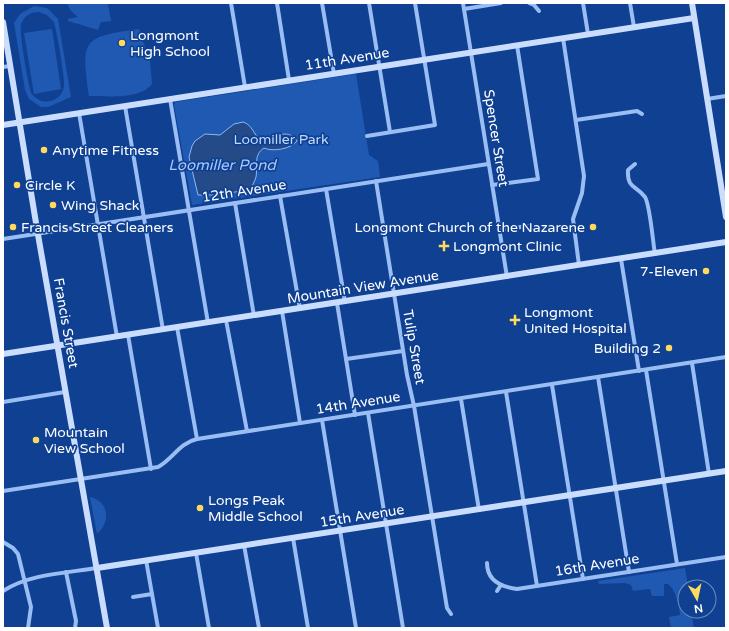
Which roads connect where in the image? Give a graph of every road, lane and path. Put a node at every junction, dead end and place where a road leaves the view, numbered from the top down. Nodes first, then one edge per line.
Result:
1 (231, 3) edge
2 (277, 3) edge
3 (322, 3) edge
4 (369, 3) edge
5 (415, 3) edge
6 (463, 3) edge
7 (501, 3) edge
8 (529, 3) edge
9 (585, 3) edge
10 (630, 3) edge
11 (692, 3) edge
12 (464, 8) junction
13 (539, 11) dead end
14 (694, 18) junction
15 (3, 22) edge
16 (634, 27) junction
17 (588, 34) junction
18 (563, 38) junction
19 (517, 45) junction
20 (471, 52) junction
21 (424, 60) junction
22 (10, 66) junction
23 (379, 66) junction
24 (3, 67) edge
25 (334, 74) junction
26 (289, 80) junction
27 (245, 87) junction
28 (726, 96) edge
29 (170, 99) junction
30 (707, 99) junction
31 (125, 106) junction
32 (79, 113) junction
33 (642, 114) dead end
34 (576, 120) junction
35 (18, 122) junction
36 (3, 125) edge
37 (390, 132) junction
38 (367, 136) dead end
39 (488, 164) junction
40 (635, 164) dead end
41 (376, 182) junction
42 (492, 185) junction
43 (326, 189) junction
44 (280, 196) junction
45 (235, 203) junction
46 (189, 210) junction
47 (726, 217) edge
48 (144, 218) junction
49 (98, 225) junction
50 (528, 226) dead end
51 (499, 230) junction
52 (38, 234) junction
53 (3, 239) edge
54 (726, 242) edge
55 (655, 254) junction
56 (622, 259) junction
57 (579, 266) junction
58 (507, 277) junction
59 (394, 294) junction
60 (345, 302) junction
61 (337, 303) junction
62 (300, 308) junction
63 (282, 311) junction
64 (254, 316) junction
65 (226, 320) junction
66 (208, 322) junction
67 (177, 327) junction
68 (163, 330) junction
69 (128, 335) junction
70 (117, 337) junction
71 (57, 346) junction
72 (403, 351) junction
73 (3, 354) edge
74 (726, 357) edge
75 (346, 359) junction
76 (692, 363) junction
77 (646, 370) junction
78 (639, 371) junction
79 (598, 377) junction
80 (552, 385) junction
81 (65, 392) junction
82 (506, 392) junction
83 (461, 399) junction
84 (3, 402) edge
85 (414, 406) junction
86 (368, 413) junction
87 (355, 415) junction
88 (322, 420) junction
89 (300, 423) junction
90 (247, 431) junction
91 (197, 439) junction
92 (151, 469) junction
93 (726, 471) edge
94 (709, 474) junction
95 (81, 480) junction
96 (664, 481) junction
97 (615, 488) junction
98 (3, 491) edge
99 (570, 495) junction
100 (524, 502) junction
101 (479, 510) junction
102 (432, 517) junction
103 (386, 524) junction
104 (340, 531) junction
105 (293, 538) junction
106 (3, 542) edge
107 (244, 545) junction
108 (196, 553) junction
109 (726, 557) edge
110 (146, 560) junction
111 (487, 563) dead end
112 (677, 564) junction
113 (96, 568) junction
114 (66, 572) junction
115 (629, 572) junction
116 (583, 579) junction
117 (23, 581) junction
118 (501, 585) junction
119 (537, 586) junction
120 (3, 591) edge
121 (498, 591) dead end
122 (152, 594) junction
123 (133, 597) dead end
124 (451, 614) dead end
125 (28, 628) edge
126 (75, 628) edge
127 (107, 628) edge
128 (158, 628) edge
129 (209, 628) edge
130 (259, 628) edge
131 (308, 628) edge
132 (356, 628) edge
133 (403, 628) edge

1 - 27 street
2 - 26 street
3 - 25 street
4 - 23 street
5 - 21 street
6 - 12 street, Spencer Street
7 - 12 street
8 - 13 street
9 - 17 street
10 - 16 street
11 - 14 street
12 - 20 street, Spencer Street
14 - 16 street, 11th Avenue
14 - 30 street
15 - 22 street, Francis Street
16 - 17 street, 11th Avenue
17 - 18 street, 11th Avenue
18 - 19 street, 11th Avenue
18 - 34 street
19 - 20 street, 11th Avenue
19 - 42 street
20 - 21 street, 11th Avenue
20 - 39 street, Spencer Street
21 - 23 street, 11th Avenue
21 - 37 street
22 - 24 street
22 - 35 street, Francis Street
23 - 25 street, 11th Avenue
23 - 37 street
25 - 26 street, 11th Avenue
26 - 27 street, 11th Avenue
27 - 29 street, 11th Avenue
28 - 30 street
29 - 31 street, 11th Avenue
29 - 46 street
30 - 47 street
31 - 32 street, 11th Avenue
31 - 48 street
32 - 35 street, 11th Avenue
32 - 49 street
33 - 34 street
34 - 57 street
35 - 36 street, 11th Avenue
35 - 52 street, Francis Street
37 - 38 street
39 - 41 street, 12th Avenue
39 - 42 street, Spencer Street
40 - 55 street
41 - 43 street, 12th Avenue
41 - 59 street, Tulip Street
42 - 51 street, Spencer Street
43 - 44 street, 12th Avenue
43 - 60 street
44 - 45 street, 12th Avenue
44 - 62 street
45 - 46 street, 12th Avenue
45 - 64 street
46 - 48 street, 12th Avenue
46 - 66 street
48 - 49 street, 12th Avenue
48 - 68 street
49 - 52 street, 12th Avenue
49 - 70 street
50 - 51 street
51 - 58 street, Spencer Street
52 - 53 street, 12th Avenue
52 - 71 street, Francis Street
54 - 55 street, Mountain View Avenue
55 - 56 street, Mountain View Avenue
56 - 57 street, Mountain View Avenue
56 - 78 street
57 - 58 street, Mountain View Avenue
58 - 59 street, Mountain View Avenue
59 - 60 street, Mountain View Avenue
59 - 72 street, Tulip Street
60 - 61 street, Mountain View Avenue
61 - 62 street, Mountain View Avenue
61 - 75 street
62 - 63 street, Mountain View Avenue
63 - 64 street, Mountain View Avenue
63 - 89 street
64 - 65 street, Mountain View Avenue
65 - 66 street, Mountain View Avenue
65 - 90 street
66 - 67 street, Mountain View Avenue
67 - 68 street, Mountain View Avenue
67 - 91 street
68 - 69 street, Mountain View Avenue
69 - 70 street, Mountain View Avenue
69 - 92 street
70 - 71 street, Mountain View Avenue
71 - 73 street, Mountain View Avenue
71 - 81 street, Francis Street
72 - 75 street
72 - 85 street, Tulip Street
74 - 76 street, 14th Avenue
75 - 87 street
76 - 77 street, 14th Avenue
76 - 94 street
77 - 78 street, 14th Avenue
77 - 96 street
78 - 79 street, 14th Avenue
79 - 80 street, 14th Avenue
79 - 97 street
80 - 82 street, 14th Avenue
80 - 99 street
81 - 84 street
81 - 95 street, Francis Street
82 - 83 street, 14th Avenue
82 - 100 street
83 - 85 street, 14th Avenue
83 - 101 street
85 - 86 street, 14th Avenue
85 - 102 street, Tulip Street
86 - 87 street, 14th Avenue
86 - 103 street
87 - 88 street, 14th Avenue
88 - 89 street, 14th Avenue
88 - 104 street
89 - 90 street, 14th Avenue
90 - 91 street, 14th Avenue
91 - 92 street, 14th Avenue
92 - 95 street, 14th Avenue
93 - 94 street, 15th Avenue
94 - 96 street, 15th Avenue
95 - 98 street, 14th Avenue
95 - 113 street, Francis Street
96 - 97 street, 15th Avenue
96 - 112 street
97 - 99 street, 15th Avenue
97 - 115 street
99 - 100 street, 15th Avenue
99 - 116 street
100 - 101 street, 15th Avenue
100 - 119 street
101 - 102 street, 15th Avenue
102 - 103 street, 15th Avenue
102 - 124 street, Tulip Street
103 - 104 street, 15th Avenue
103 - 133 street
104 - 105 street, 15th Avenue
104 - 132 street
105 - 107 street, 15th Avenue
105 - 131 street
106 - 117 street
107 - 108 street, 15th Avenue
107 - 130 street
108 - 110 street, 15th Avenue
108 - 129 street
109 - 112 street, 16th Avenue
110 - 113 street, 15th Avenue
110 - 122 street
111 - 118 street
112 - 115 street, 16th Avenue
113 - 114 street, 15th Avenue
113 - 127 street, Francis Street
114 - 117 street, 15th Avenue
114 - 126 street
115 - 116 street, 16th Avenue
116 - 119 street, 16th Avenue
117 - 120 street, 15th Avenue
117 - 125 street
118 - 119 street, 16th Avenue
118 - 121 street
122 - 123 street
122 - 128 street

